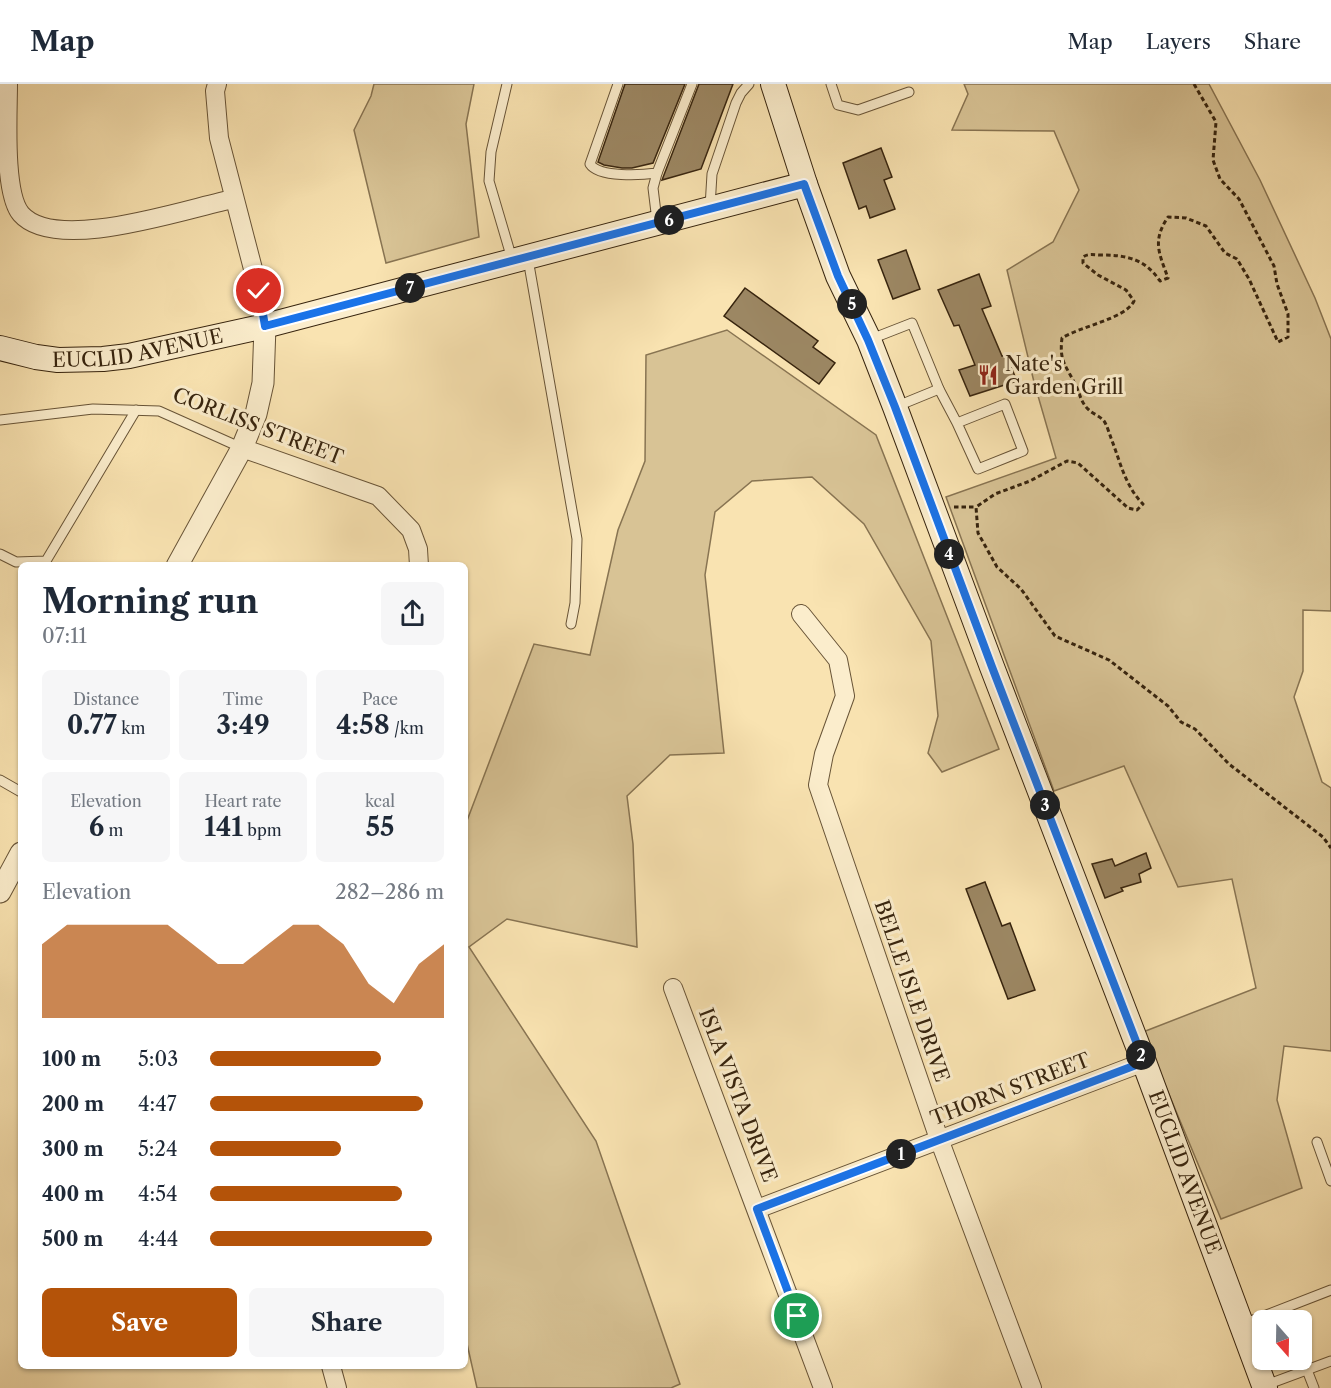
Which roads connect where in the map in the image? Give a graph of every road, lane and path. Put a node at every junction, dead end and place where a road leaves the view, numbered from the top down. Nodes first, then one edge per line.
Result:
1 (8, 84) edge
2 (217, 84) edge
3 (507, 84) edge
4 (618, 84) edge
5 (692, 84) edge
6 (749, 84) edge
7 (773, 84) edge
8 (831, 84) edge
9 (1194, 84) edge
10 (909, 92) dead end
11 (657, 173) junction
12 (804, 184) junction
13 (234, 199) junction
14 (710, 210) junction
15 (657, 223) junction
16 (520, 259) junction
17 (265, 326) junction
18 (868, 340) junction
19 (0, 348) edge
20 (939, 389) junction
21 (895, 407) junction
22 (136, 410) junction
23 (0, 420) edge
24 (957, 423) junction
25 (242, 448) junction
26 (0, 554) edge
27 (179, 562) edge
28 (419, 562) edge
29 (801, 614) dead end
30 (571, 624) dead end
31 (0, 780) edge
32 (18, 790) edge
33 (1331, 848) edge
34 (18, 859) edge
35 (0, 892) edge
36 (673, 988) dead end
37 (1144, 1062) junction
38 (939, 1139) junction
39 (1317, 1142) dead end
40 (1331, 1181) edge
41 (757, 1209) junction
42 (1331, 1290) edge
43 (1241, 1324) junction
44 (1331, 1361) edge
45 (1312, 1368) edge
46 (332, 1369) edge
47 (1307, 1370) joint
48 (1264, 1387) edge
49 (337, 1388) edge
50 (823, 1388) edge
51 (1032, 1388) edge
52 (1314, 1388) edge

1 - 13 street
2 - 13 street
3 - 16 lane
4 - 11 lane
5 - 11 lane
6 - 14 lane
7 - 12 main road
8 - 10 lane
9 - 33 path
11 - 15 lane
12 - 14 main road, EUCLID AVENUE
12 - 18 main road, EUCLID AVENUE
13 - 17 street
14 - 15 main road, EUCLID AVENUE
15 - 16 main road, EUCLID AVENUE
16 - 17 main road, EUCLID AVENUE
16 - 30 lane
17 - 19 main road, EUCLID AVENUE
17 - 25 street
18 - 20 lane
18 - 21 main road, EUCLID AVENUE
20 - 21 lane
20 - 24 lane
21 - 37 main road, EUCLID AVENUE
22 - 23 lane, CORLISS STREET
22 - 25 lane, CORLISS STREET
22 - 26 lane
24 - 24 lane
25 - 27 street
25 - 28 street, CORLISS STREET
29 - 38 street, BELLE ISLE DRIVE
31 - 32 lane
34 - 35 street
36 - 41 street, ISLA VISTA DRIVE
37 - 38 street, THORN STREET
37 - 43 main road, EUCLID AVENUE
38 - 41 street, THORN STREET
38 - 51 street, BELLE ISLE DRIVE
39 - 40 lane
41 - 50 street, ISLA VISTA DRIVE
42 - 43 lane
43 - 48 main road, EUCLID AVENUE
44 - 45 lane
46 - 49 street
47 - 48 lane
47 - 52 lane

